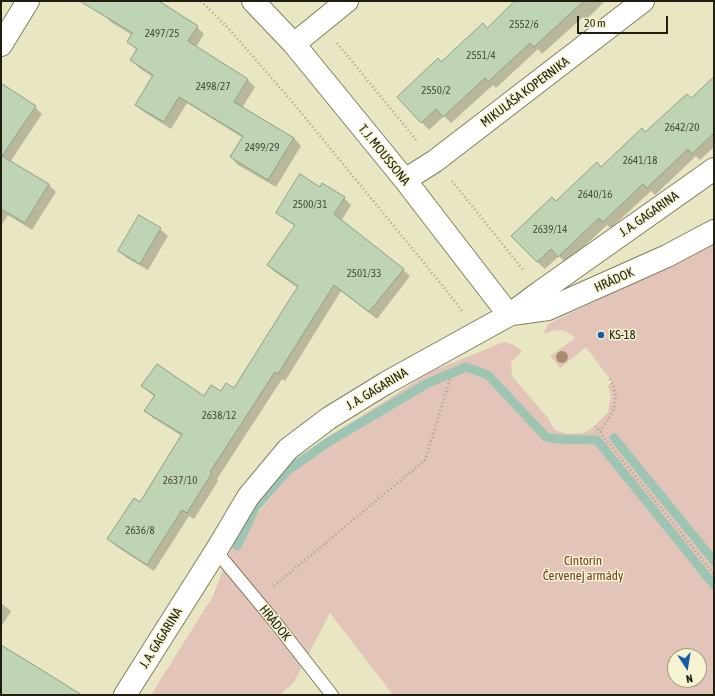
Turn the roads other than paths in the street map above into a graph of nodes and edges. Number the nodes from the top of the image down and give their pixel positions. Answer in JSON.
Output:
{"nodes":[{"id":1,"x":28,"y":1,"type":"edge"},
{"id":2,"x":253,"y":1,"type":"edge"},
{"id":3,"x":347,"y":1,"type":"edge"},
{"id":4,"x":643,"y":1,"type":"edge"},
{"id":5,"x":294,"y":44,"type":"junction"},
{"id":6,"x":1,"y":45,"type":"edge"},
{"id":7,"x":714,"y":169,"type":"edge"},
{"id":8,"x":405,"y":180,"type":"junction"},
{"id":9,"x":714,"y":231,"type":"edge"},
{"id":10,"x":509,"y":315,"type":"junction"},
{"id":11,"x":216,"y":551,"type":"junction"},
{"id":12,"x":125,"y":695,"type":"edge"},
{"id":13,"x":332,"y":695,"type":"edge"}],
"edges":[{"from":1,"to":6,"type":"street"},
{"from":2,"to":5,"type":"street","name":"T. J. MOUSSONA"},
{"from":3,"to":5,"type":"street"},
{"from":4,"to":8,"type":"street","name":"MIKULÁŠA KOPERNIKA"},
{"from":5,"to":8,"type":"street","name":"T. J. MOUSSONA"},
{"from":7,"to":10,"type":"street","name":"J. A. GAGARINA"},
{"from":8,"to":10,"type":"street","name":"T. J. MOUSSONA"},
{"from":9,"to":10,"type":"street","name":"HRÁDOK"},
{"from":10,"to":11,"type":"street","name":"J. A. GAGARINA"},
{"from":11,"to":12,"type":"street","name":"J. A. GAGARINA"},
{"from":11,"to":13,"type":"lane","name":"HRÁDOK"}]}
